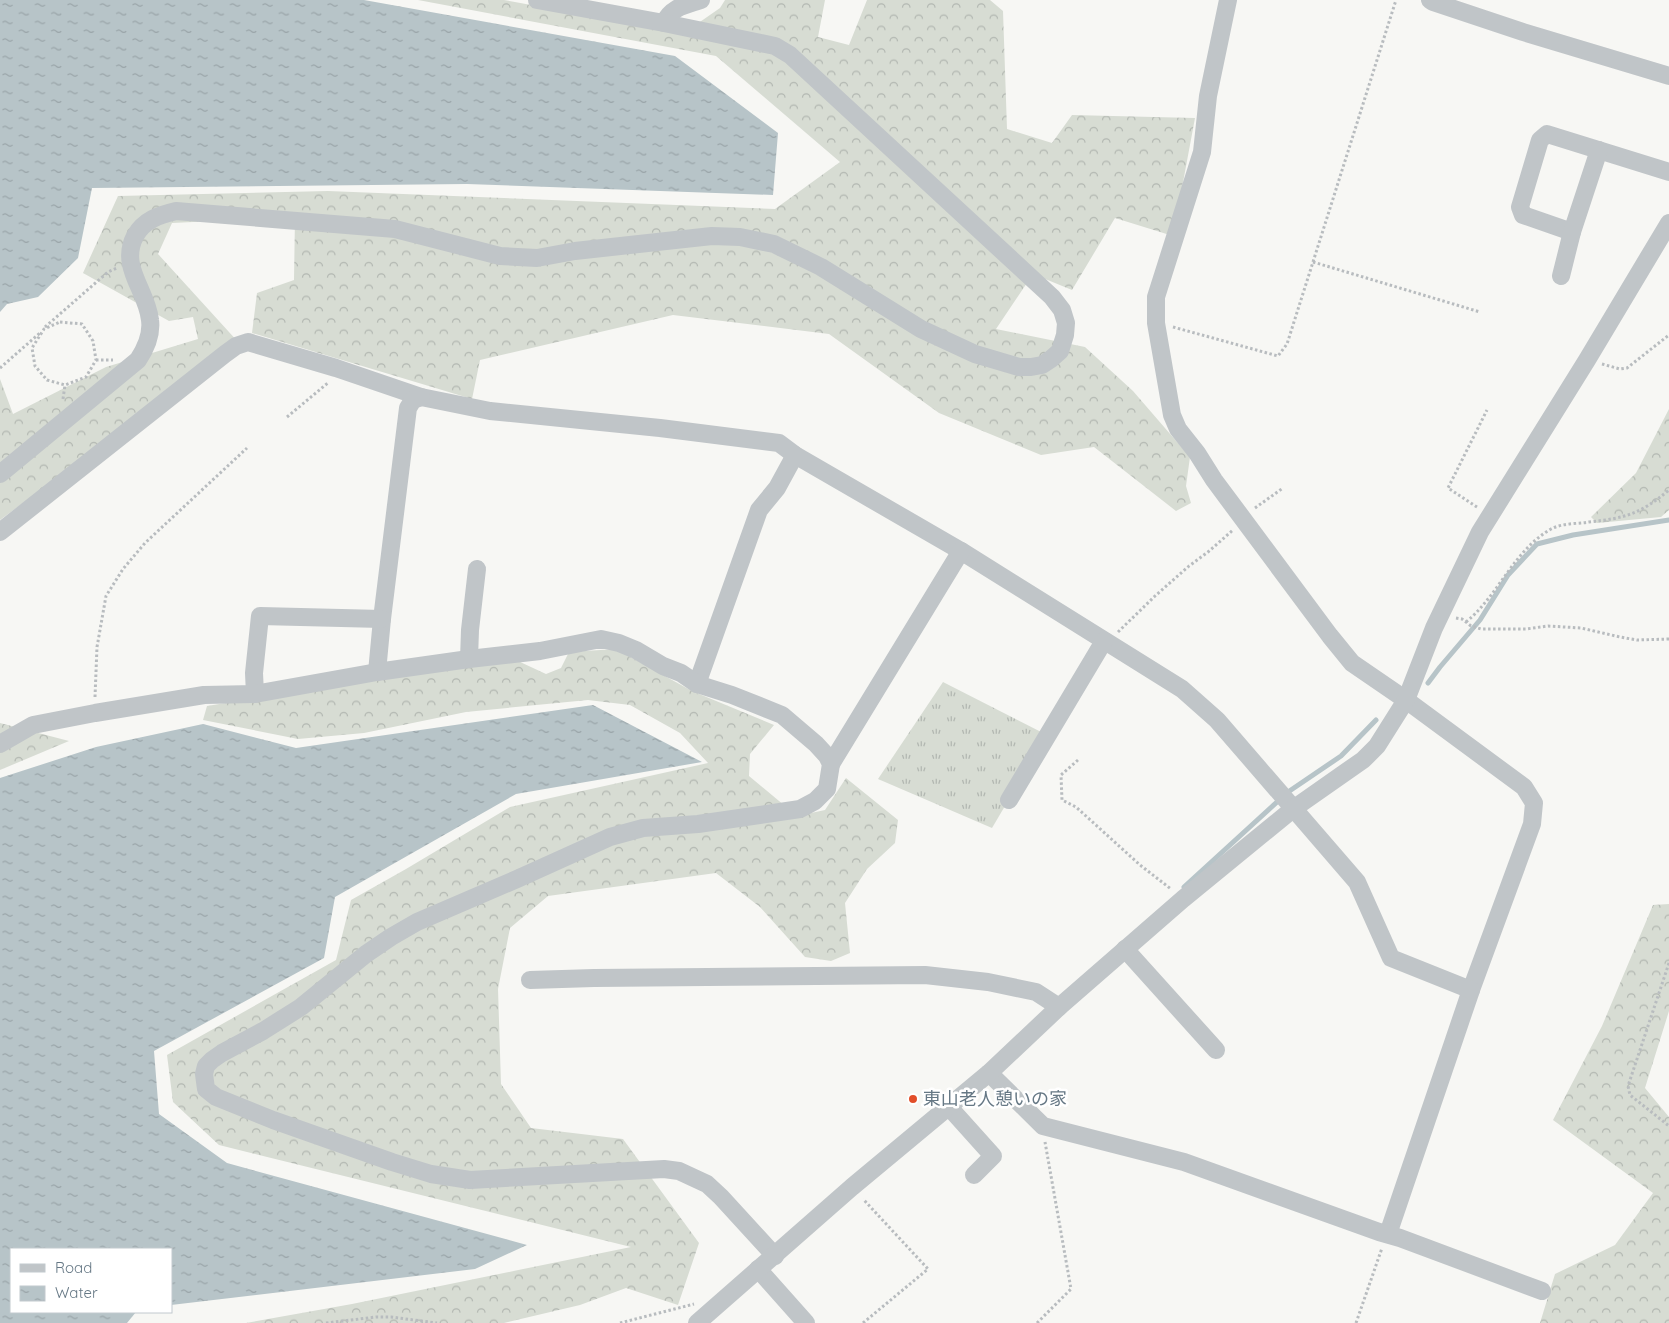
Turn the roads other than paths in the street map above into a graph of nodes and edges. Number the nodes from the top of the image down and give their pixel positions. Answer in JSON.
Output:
{"nodes":[{"id":1,"x":537,"y":0,"type":"edge"},
{"id":2,"x":701,"y":0,"type":"edge"},
{"id":3,"x":1228,"y":0,"type":"edge"},
{"id":4,"x":1430,"y":0,"type":"edge"},
{"id":5,"x":664,"y":23,"type":"junction"},
{"id":6,"x":1669,"y":76,"type":"edge"},
{"id":7,"x":1599,"y":150,"type":"junction"},
{"id":8,"x":1669,"y":172,"type":"edge"},
{"id":9,"x":1669,"y":223,"type":"edge"},
{"id":10,"x":1572,"y":232,"type":"junction"},
{"id":11,"x":1561,"y":276,"type":"dead end"},
{"id":12,"x":421,"y":397,"type":"junction"},
{"id":13,"x":794,"y":455,"type":"junction"},
{"id":14,"x":0,"y":474,"type":"edge"},
{"id":15,"x":0,"y":532,"type":"edge"},
{"id":16,"x":961,"y":551,"type":"junction"},
{"id":17,"x":477,"y":570,"type":"dead end"},
{"id":18,"x":382,"y":619,"type":"junction"},
{"id":19,"x":1107,"y":643,"type":"junction"},
{"id":20,"x":469,"y":659,"type":"junction"},
{"id":21,"x":377,"y":672,"type":"junction"},
{"id":22,"x":697,"y":684,"type":"junction"},
{"id":23,"x":255,"y":694,"type":"junction"},
{"id":24,"x":1406,"y":700,"type":"junction"},
{"id":25,"x":0,"y":744,"type":"edge"},
{"id":26,"x":831,"y":764,"type":"junction"},
{"id":27,"x":1009,"y":800,"type":"dead end"},
{"id":28,"x":1293,"y":809,"type":"junction"},
{"id":29,"x":1125,"y":949,"type":"junction"},
{"id":30,"x":530,"y":980,"type":"dead end"},
{"id":31,"x":1471,"y":990,"type":"junction"},
{"id":32,"x":1060,"y":1007,"type":"junction"},
{"id":33,"x":1216,"y":1050,"type":"dead end"},
{"id":34,"x":989,"y":1073,"type":"junction"},
{"id":35,"x":949,"y":1107,"type":"junction"},
{"id":36,"x":974,"y":1175,"type":"dead end"},
{"id":37,"x":1388,"y":1234,"type":"junction"},
{"id":38,"x":776,"y":1256,"type":"junction"},
{"id":39,"x":758,"y":1269,"type":"junction"},
{"id":40,"x":1542,"y":1291,"type":"dead end"},
{"id":41,"x":704,"y":1318,"type":"edge"},
{"id":42,"x":806,"y":1323,"type":"edge"}],
"edges":[{"from":1,"to":5,"type":"street"},
{"from":2,"to":5,"type":"street"},
{"from":3,"to":24,"type":"street"},
{"from":4,"to":6,"type":"street"},
{"from":5,"to":14,"type":"street"},
{"from":7,"to":8,"type":"street"},
{"from":7,"to":10,"type":"street"},
{"from":7,"to":10,"type":"street"},
{"from":9,"to":24,"type":"street"},
{"from":10,"to":11,"type":"street"},
{"from":12,"to":13,"type":"street"},
{"from":12,"to":15,"type":"street"},
{"from":12,"to":18,"type":"street"},
{"from":13,"to":16,"type":"street"},
{"from":13,"to":22,"type":"street"},
{"from":16,"to":19,"type":"street"},
{"from":16,"to":26,"type":"street"},
{"from":17,"to":20,"type":"street"},
{"from":18,"to":21,"type":"street"},
{"from":18,"to":23,"type":"street"},
{"from":19,"to":27,"type":"street"},
{"from":19,"to":28,"type":"street"},
{"from":20,"to":21,"type":"street"},
{"from":20,"to":22,"type":"street"},
{"from":21,"to":23,"type":"street"},
{"from":22,"to":26,"type":"street"},
{"from":23,"to":25,"type":"street"},
{"from":24,"to":28,"type":"street"},
{"from":24,"to":31,"type":"street"},
{"from":26,"to":38,"type":"street"},
{"from":28,"to":29,"type":"street"},
{"from":28,"to":31,"type":"street"},
{"from":29,"to":32,"type":"street"},
{"from":29,"to":33,"type":"street"},
{"from":30,"to":32,"type":"street"},
{"from":31,"to":37,"type":"street"},
{"from":32,"to":34,"type":"street"},
{"from":34,"to":35,"type":"street"},
{"from":34,"to":37,"type":"street"},
{"from":35,"to":36,"type":"street"},
{"from":35,"to":38,"type":"street"},
{"from":37,"to":40,"type":"street"},
{"from":38,"to":39,"type":"street"},
{"from":39,"to":41,"type":"street"},
{"from":39,"to":42,"type":"street"}]}
